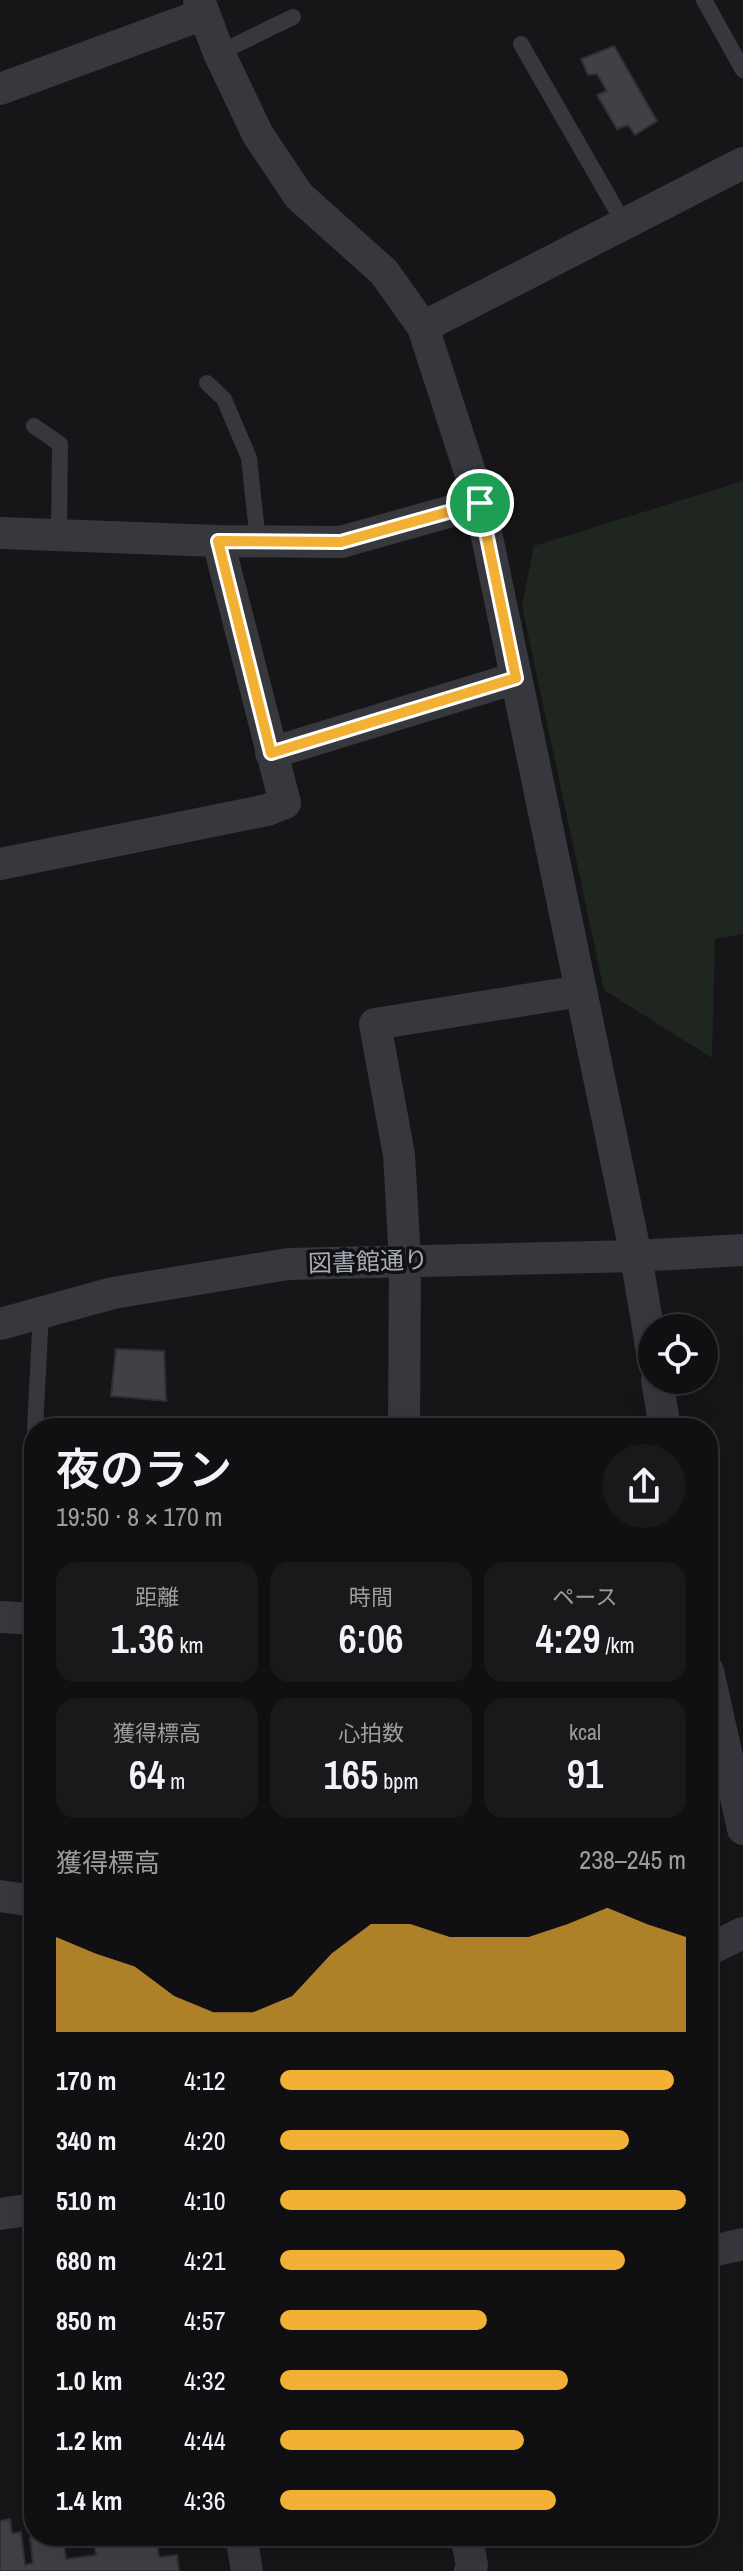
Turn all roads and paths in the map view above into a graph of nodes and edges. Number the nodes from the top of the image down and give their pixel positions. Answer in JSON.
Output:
{"nodes":[{"id":1,"x":704,"y":0,"type":"edge"},
{"id":2,"x":201,"y":7,"type":"edge"},
{"id":3,"x":293,"y":17,"type":"dead end"},
{"id":4,"x":521,"y":44,"type":"dead end"},
{"id":5,"x":219,"y":53,"type":"junction"},
{"id":6,"x":743,"y":70,"type":"edge"},
{"id":7,"x":0,"y":89,"type":"edge"},
{"id":8,"x":743,"y":163,"type":"edge"},
{"id":9,"x":625,"y":225,"type":"junction"},
{"id":10,"x":423,"y":327,"type":"junction"},
{"id":11,"x":207,"y":383,"type":"dead end"},
{"id":12,"x":34,"y":426,"type":"dead end"},
{"id":13,"x":480,"y":503,"type":"junction"},
{"id":14,"x":0,"y":533,"type":"edge"},
{"id":15,"x":59,"y":535,"type":"junction"},
{"id":16,"x":218,"y":541,"type":"junction"},
{"id":17,"x":258,"y":542,"type":"junction"},
{"id":18,"x":516,"y":678,"type":"junction"},
{"id":19,"x":271,"y":753,"type":"junction"},
{"id":20,"x":0,"y":864,"type":"edge"},
{"id":21,"x":581,"y":991,"type":"junction"},
{"id":22,"x":743,"y":1250,"type":"edge"},
{"id":23,"x":636,"y":1256,"type":"junction"},
{"id":24,"x":405,"y":1260,"type":"junction"},
{"id":25,"x":41,"y":1313,"type":"junction"},
{"id":26,"x":646,"y":1314,"type":"edge"},
{"id":27,"x":0,"y":1324,"type":"edge"},
{"id":28,"x":659,"y":1394,"type":"edge"},
{"id":29,"x":36,"y":1418,"type":"edge"},
{"id":30,"x":404,"y":1418,"type":"edge"},
{"id":31,"x":663,"y":1418,"type":"edge"},
{"id":32,"x":0,"y":1617,"type":"edge"},
{"id":33,"x":24,"y":1618,"type":"edge"},
{"id":34,"x":718,"y":1716,"type":"edge"},
{"id":35,"x":743,"y":1829,"type":"edge"},
{"id":36,"x":0,"y":1896,"type":"edge"},
{"id":37,"x":24,"y":1900,"type":"edge"},
{"id":38,"x":743,"y":1933,"type":"edge"},
{"id":39,"x":718,"y":1945,"type":"edge"},
{"id":40,"x":24,"y":2209,"type":"edge"},
{"id":41,"x":0,"y":2214,"type":"edge"},
{"id":42,"x":743,"y":2244,"type":"edge"},
{"id":43,"x":718,"y":2250,"type":"edge"},
{"id":44,"x":243,"y":2546,"type":"edge"},
{"id":45,"x":468,"y":2546,"type":"edge"},
{"id":46,"x":247,"y":2571,"type":"edge"},
{"id":47,"x":470,"y":2571,"type":"edge"}],
"edges":[{"from":1,"to":6,"type":"lane"},
{"from":2,"to":5,"type":"street"},
{"from":2,"to":7,"type":"street"},
{"from":3,"to":5,"type":"lane"},
{"from":4,"to":9,"type":"lane"},
{"from":5,"to":10,"type":"street"},
{"from":8,"to":9,"type":"street"},
{"from":9,"to":10,"type":"street"},
{"from":10,"to":13,"type":"street"},
{"from":11,"to":17,"type":"lane"},
{"from":12,"to":15,"type":"lane"},
{"from":13,"to":17,"type":"street"},
{"from":13,"to":18,"type":"street"},
{"from":14,"to":15,"type":"street"},
{"from":15,"to":16,"type":"street"},
{"from":16,"to":17,"type":"street"},
{"from":16,"to":19,"type":"street"},
{"from":18,"to":19,"type":"street"},
{"from":18,"to":21,"type":"street"},
{"from":19,"to":20,"type":"street"},
{"from":21,"to":23,"type":"street"},
{"from":21,"to":24,"type":"street"},
{"from":22,"to":23,"type":"street","name":"図書館通り"},
{"from":23,"to":24,"type":"street","name":"図書館通り"},
{"from":23,"to":26,"type":"street"},
{"from":24,"to":25,"type":"street","name":"図書館通り"},
{"from":24,"to":30,"type":"street"},
{"from":25,"to":27,"type":"street","name":"図書館通り"},
{"from":25,"to":29,"type":"lane"},
{"from":28,"to":31,"type":"street"},
{"from":32,"to":33,"type":"street"},
{"from":34,"to":35,"type":"street"},
{"from":36,"to":37,"type":"street"},
{"from":38,"to":39,"type":"street"},
{"from":40,"to":41,"type":"street"},
{"from":42,"to":43,"type":"street"},
{"from":44,"to":46,"type":"street"},
{"from":45,"to":47,"type":"street"}]}
